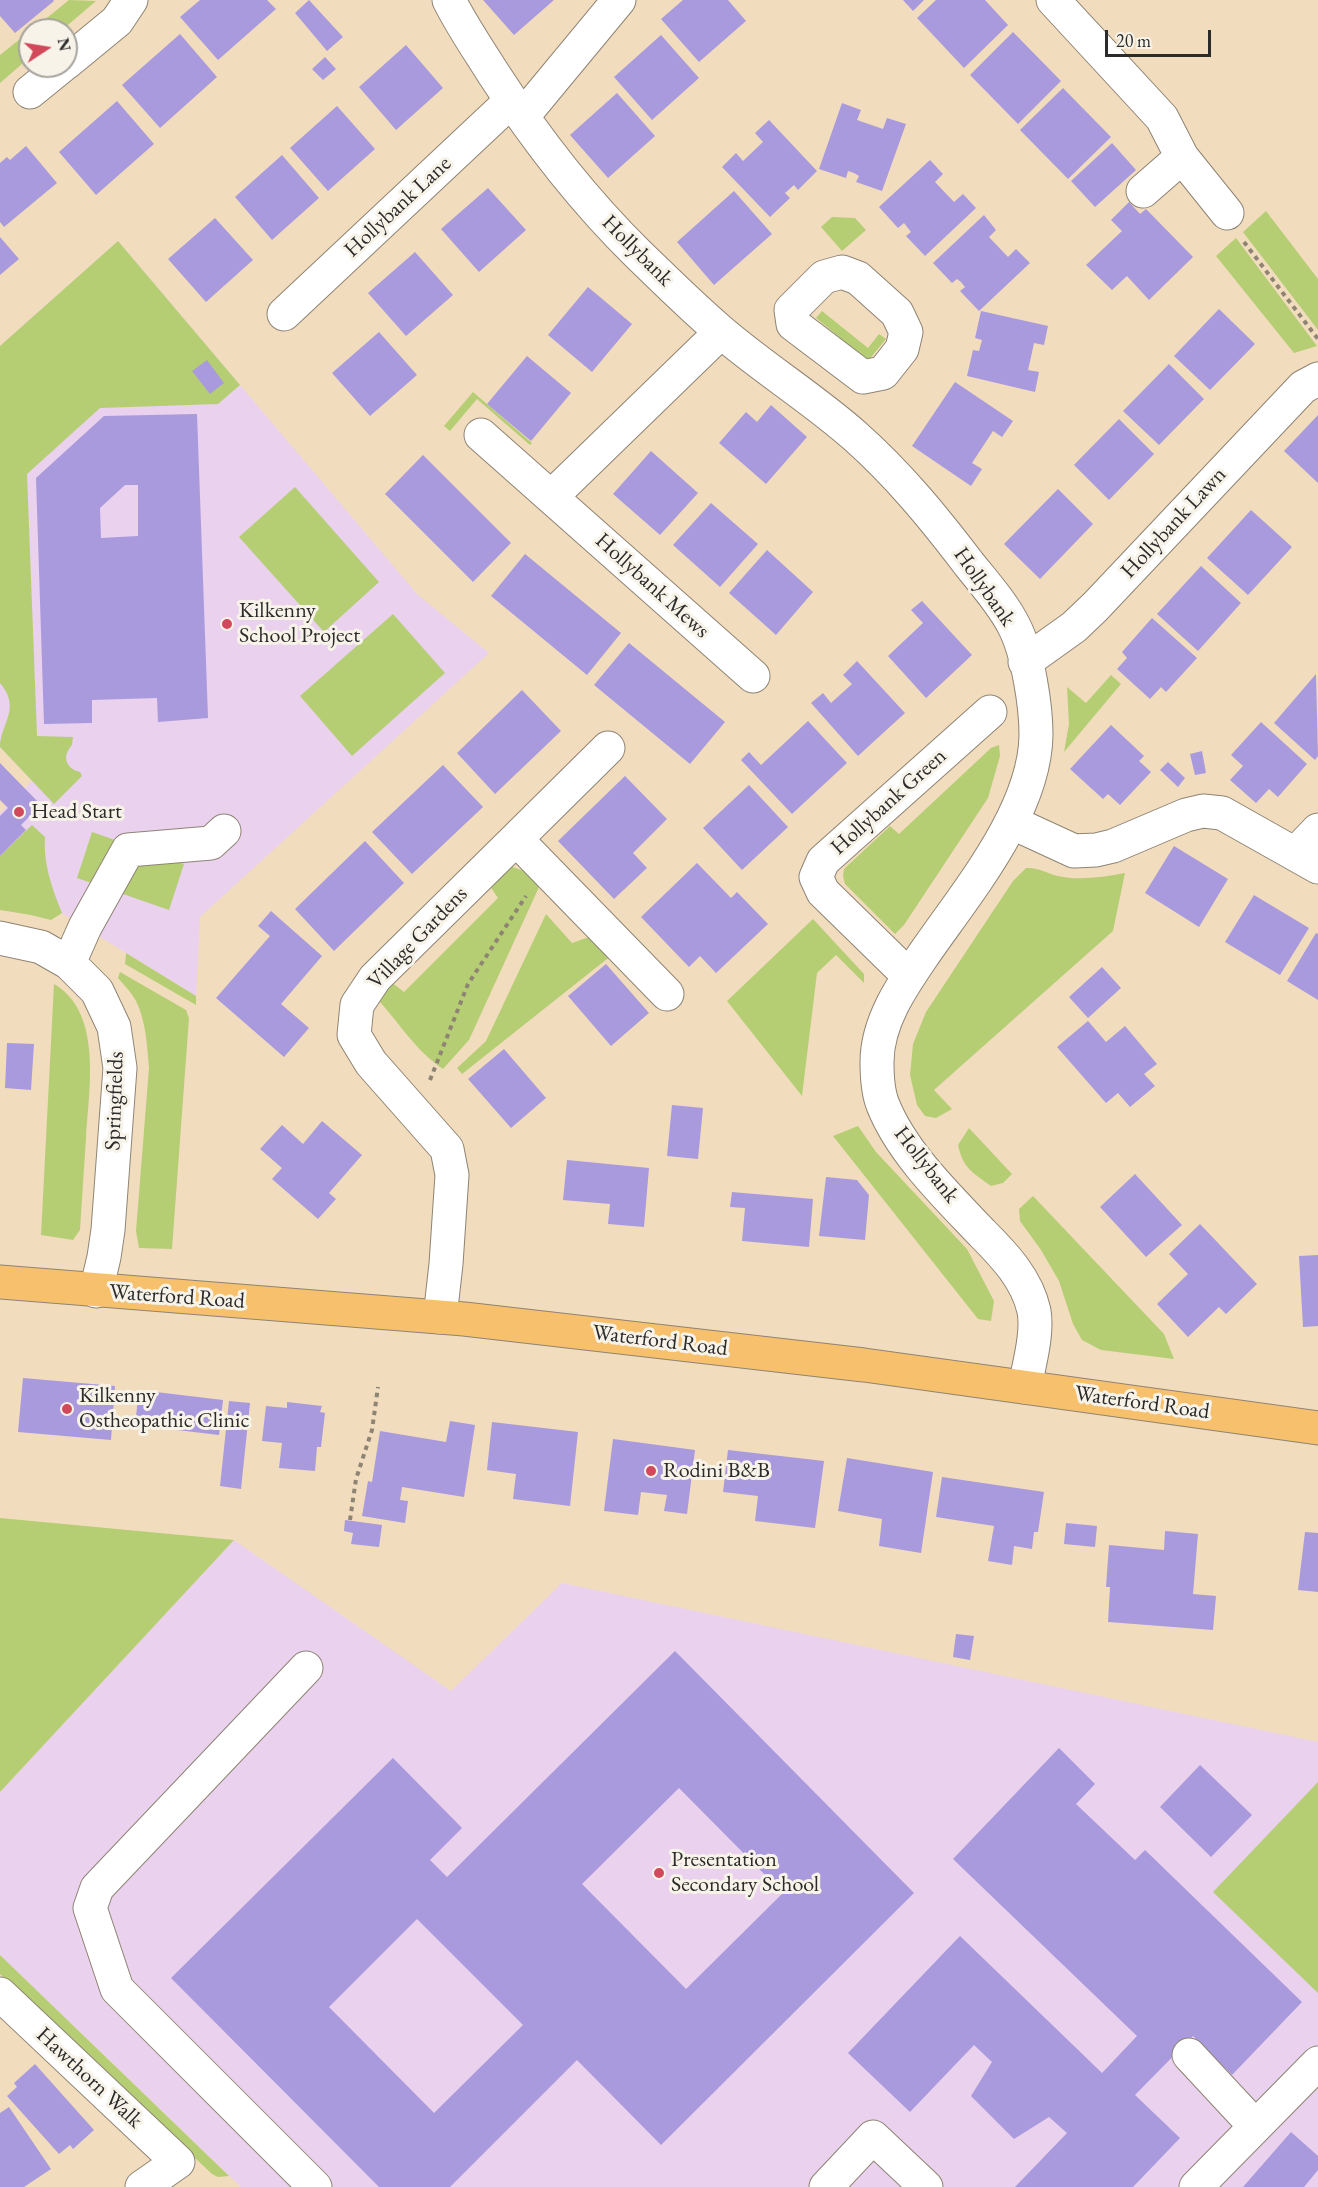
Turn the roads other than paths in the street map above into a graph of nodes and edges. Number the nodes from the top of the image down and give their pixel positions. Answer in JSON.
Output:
{"nodes":[{"id":1,"x":131,"y":0,"type":"edge"},
{"id":2,"x":448,"y":0,"type":"edge"},
{"id":3,"x":619,"y":0,"type":"edge"},
{"id":4,"x":1053,"y":0,"type":"edge"},
{"id":5,"x":78,"y":53,"type":"edge"},
{"id":6,"x":47,"y":78,"type":"edge"},
{"id":7,"x":30,"y":92,"type":"dead end"},
{"id":8,"x":517,"y":109,"type":"junction"},
{"id":9,"x":1182,"y":157,"type":"junction"},
{"id":10,"x":1143,"y":191,"type":"dead end"},
{"id":11,"x":1227,"y":213,"type":"road end"},
{"id":12,"x":284,"y":314,"type":"dead end"},
{"id":13,"x":721,"y":332,"type":"junction"},
{"id":14,"x":827,"y":350,"type":"dead end"},
{"id":15,"x":1318,"y":379,"type":"edge"},
{"id":16,"x":795,"y":388,"type":"junction"},
{"id":17,"x":481,"y":435,"type":"dead end"},
{"id":18,"x":551,"y":496,"type":"junction"},
{"id":19,"x":1025,"y":662,"type":"junction"},
{"id":20,"x":753,"y":676,"type":"dead end"},
{"id":21,"x":990,"y":712,"type":"dead end"},
{"id":22,"x":608,"y":748,"type":"dead end"},
{"id":23,"x":1011,"y":822,"type":"junction"},
{"id":24,"x":224,"y":831,"type":"dead end"},
{"id":25,"x":516,"y":839,"type":"junction"},
{"id":26,"x":1311,"y":850,"type":"edge"},
{"id":27,"x":0,"y":938,"type":"edge"},
{"id":28,"x":69,"y":963,"type":"junction"},
{"id":29,"x":909,"y":976,"type":"junction"},
{"id":30,"x":667,"y":993,"type":"dead end"},
{"id":31,"x":0,"y":1282,"type":"edge"},
{"id":32,"x":96,"y":1290,"type":"junction"},
{"id":33,"x":440,"y":1317,"type":"junction"},
{"id":34,"x":1025,"y":1387,"type":"junction"},
{"id":35,"x":1318,"y":1428,"type":"edge"},
{"id":36,"x":306,"y":1668,"type":"dead end"},
{"id":37,"x":0,"y":1994,"type":"edge"},
{"id":38,"x":1189,"y":2055,"type":"dead end"},
{"id":39,"x":1318,"y":2062,"type":"edge"},
{"id":40,"x":1255,"y":2126,"type":"junction"},
{"id":41,"x":142,"y":2187,"type":"edge"},
{"id":42,"x":315,"y":2187,"type":"edge"},
{"id":43,"x":826,"y":2187,"type":"edge"},
{"id":44,"x":926,"y":2187,"type":"edge"},
{"id":45,"x":1196,"y":2187,"type":"edge"}],
"edges":[{"from":1,"to":5,"type":"street"},
{"from":2,"to":8,"type":"street","name":"Hollybank"},
{"from":3,"to":8,"type":"street","name":"Hollybank Lane"},
{"from":4,"to":9,"type":"street"},
{"from":6,"to":7,"type":"street"},
{"from":8,"to":12,"type":"street","name":"Hollybank Lane"},
{"from":8,"to":13,"type":"street","name":"Hollybank"},
{"from":9,"to":10,"type":"street"},
{"from":9,"to":11,"type":"street"},
{"from":13,"to":16,"type":"street","name":"Hollybank"},
{"from":13,"to":18,"type":"street"},
{"from":14,"to":16,"type":"street"},
{"from":15,"to":19,"type":"street","name":"Hollybank Lawn"},
{"from":16,"to":19,"type":"street","name":"Hollybank"},
{"from":17,"to":18,"type":"street","name":"Hollybank Mews"},
{"from":18,"to":20,"type":"street","name":"Hollybank Mews"},
{"from":19,"to":23,"type":"street","name":"Hollybank"},
{"from":21,"to":29,"type":"street","name":"Hollybank Green"},
{"from":22,"to":25,"type":"street","name":"Village Gardens"},
{"from":23,"to":26,"type":"street"},
{"from":23,"to":29,"type":"street","name":"Hollybank"},
{"from":24,"to":28,"type":"street"},
{"from":25,"to":30,"type":"street"},
{"from":25,"to":33,"type":"street","name":"Village Gardens"},
{"from":27,"to":28,"type":"street","name":"Springfields"},
{"from":28,"to":32,"type":"street","name":"Springfields"},
{"from":29,"to":34,"type":"street","name":"Hollybank"},
{"from":31,"to":32,"type":"main road","name":"Waterford Road"},
{"from":32,"to":33,"type":"main road","name":"Waterford Road"},
{"from":33,"to":34,"type":"main road","name":"Waterford Road"},
{"from":34,"to":35,"type":"main road","name":"Waterford Road"},
{"from":36,"to":42,"type":"street"},
{"from":37,"to":41,"type":"street","name":"Hawthorn Walk"},
{"from":38,"to":40,"type":"street"},
{"from":39,"to":40,"type":"street"},
{"from":40,"to":45,"type":"street"},
{"from":43,"to":44,"type":"street"}]}
